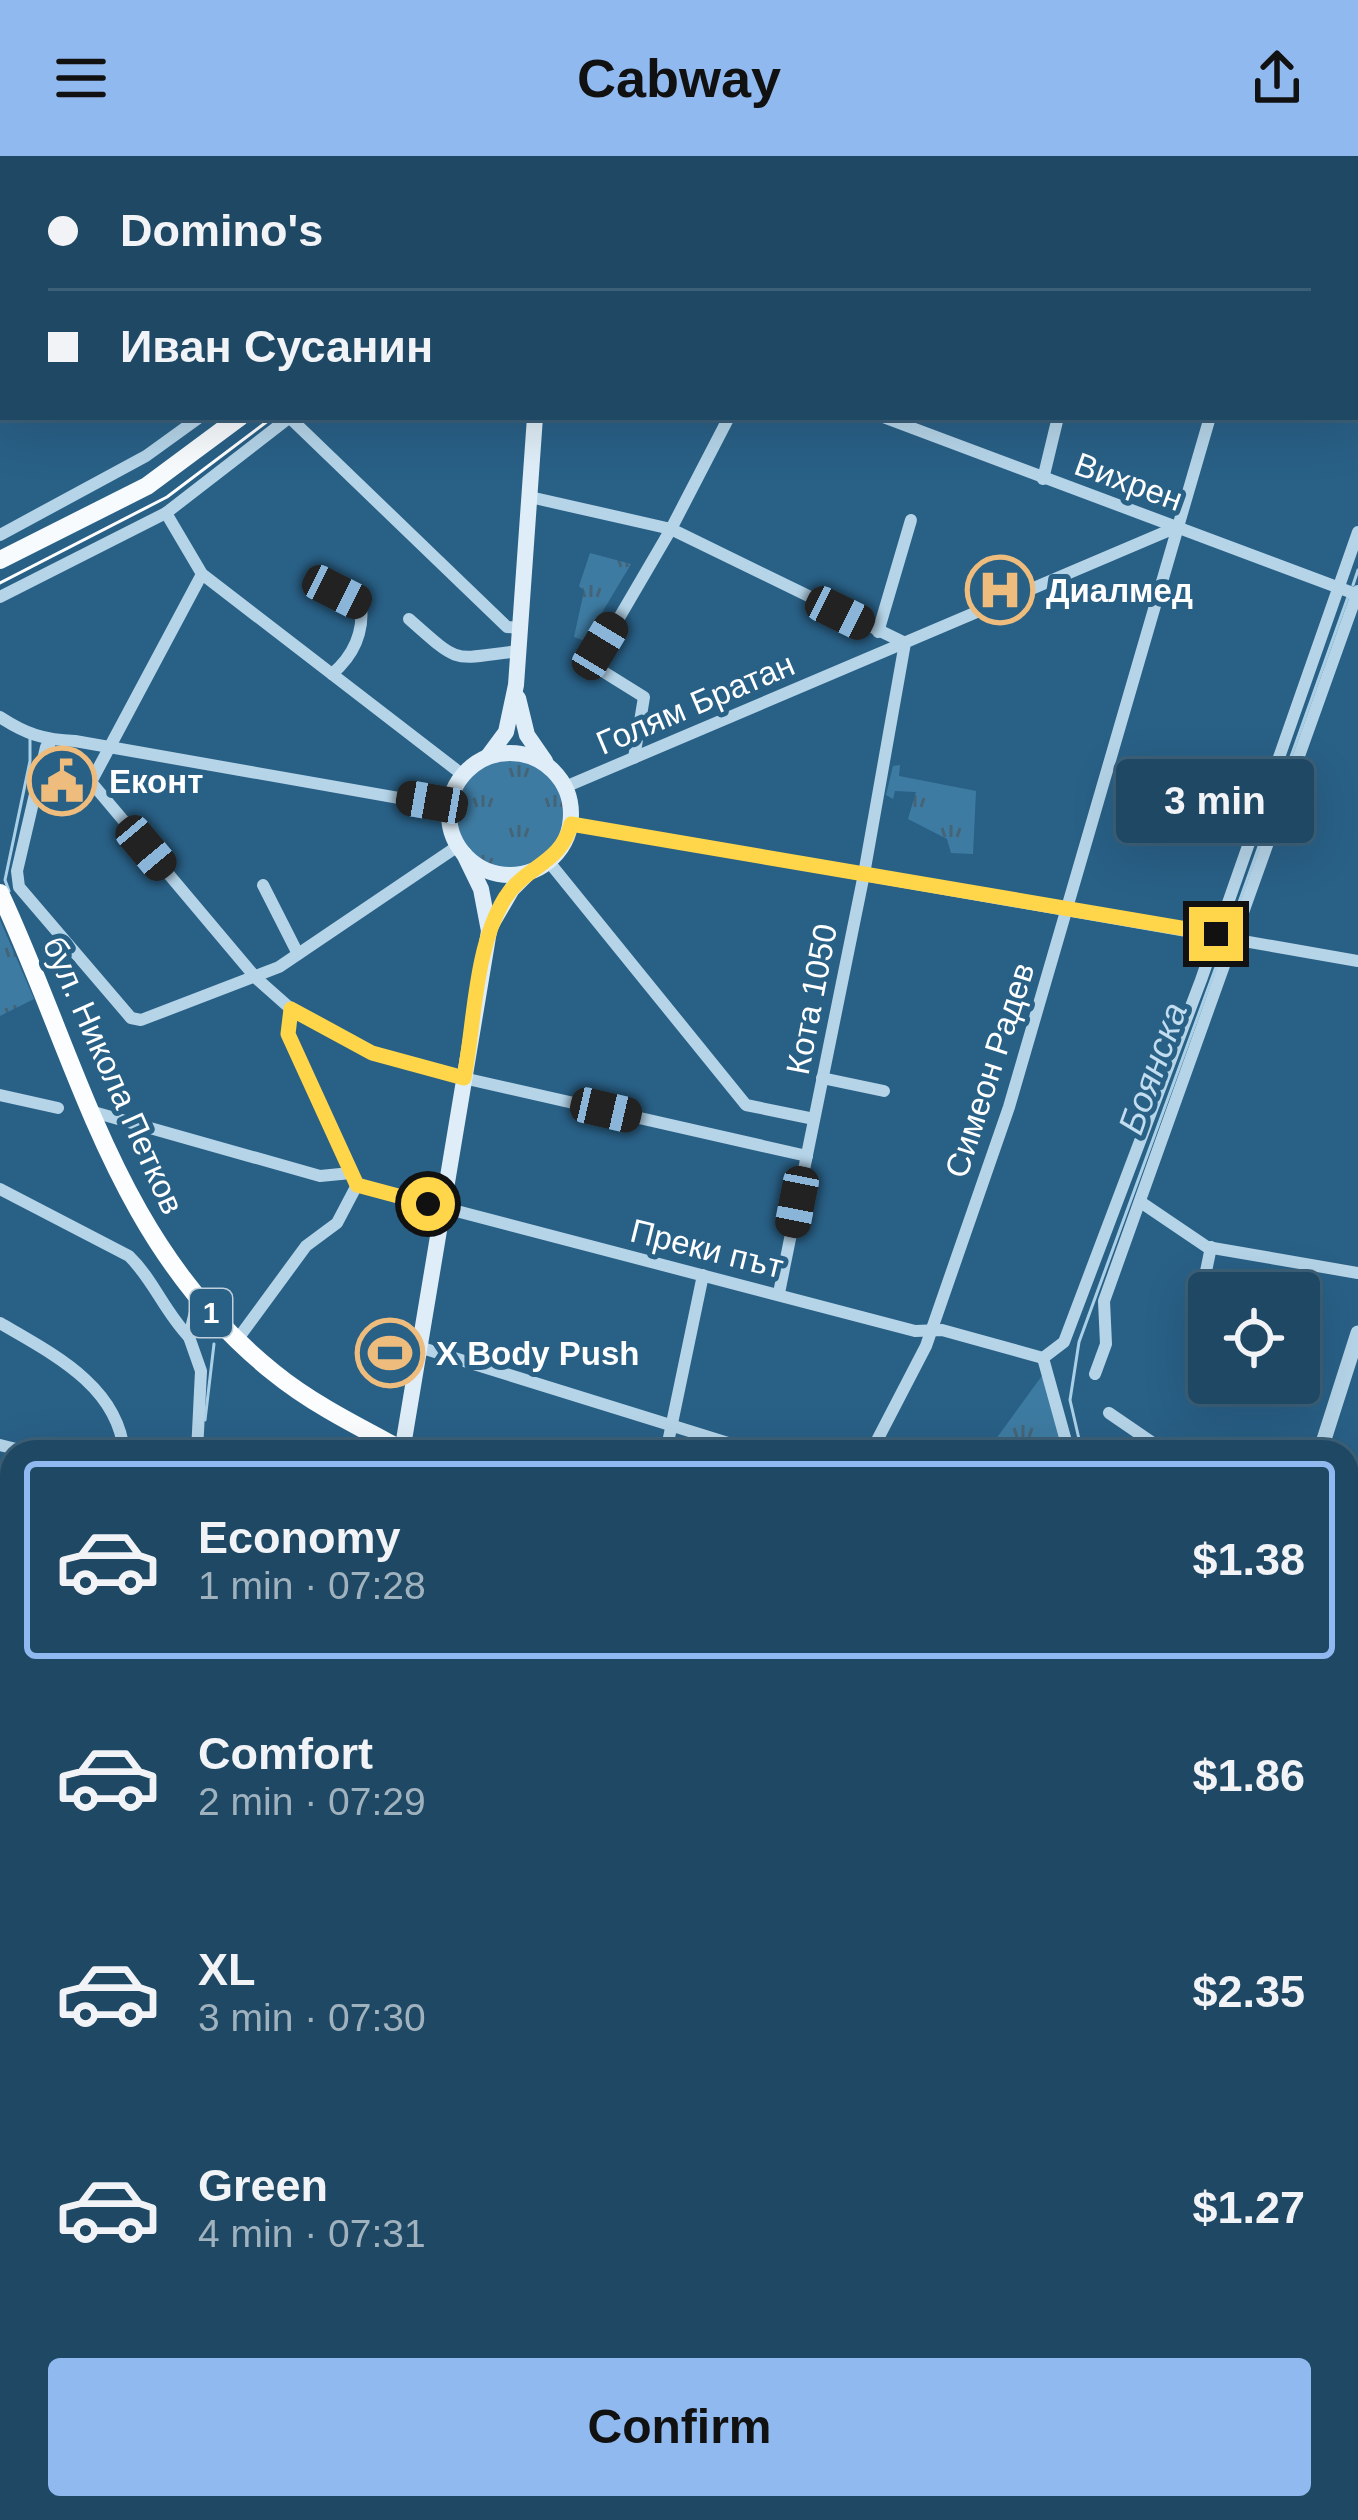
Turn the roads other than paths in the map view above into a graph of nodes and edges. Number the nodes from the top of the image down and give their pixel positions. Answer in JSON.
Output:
{"nodes":[{"id":1,"x":196,"y":420,"type":"edge"},
{"id":2,"x":236,"y":420,"type":"edge"},
{"id":3,"x":286,"y":420,"type":"edge"},
{"id":4,"x":293,"y":420,"type":"edge"},
{"id":5,"x":535,"y":420,"type":"edge"},
{"id":6,"x":727,"y":420,"type":"edge"},
{"id":7,"x":891,"y":420,"type":"edge"},
{"id":8,"x":1057,"y":420,"type":"edge"},
{"id":9,"x":1209,"y":420,"type":"edge"},
{"id":10,"x":1043,"y":479,"type":"junction"},
{"id":11,"x":530,"y":496,"type":"junction"},
{"id":12,"x":166,"y":513,"type":"junction"},
{"id":13,"x":910,"y":520,"type":"dead end"},
{"id":14,"x":1177,"y":527,"type":"junction"},
{"id":15,"x":671,"y":530,"type":"junction"},
{"id":16,"x":1358,"y":532,"type":"edge"},
{"id":17,"x":0,"y":535,"type":"edge"},
{"id":18,"x":0,"y":560,"type":"edge"},
{"id":19,"x":202,"y":574,"type":"junction"},
{"id":20,"x":1338,"y":589,"type":"junction"},
{"id":21,"x":337,"y":592,"type":"dead end"},
{"id":22,"x":1358,"y":594,"type":"edge"},
{"id":23,"x":0,"y":597,"type":"edge"},
{"id":24,"x":409,"y":619,"type":"dead end"},
{"id":25,"x":520,"y":628,"type":"junction"},
{"id":26,"x":878,"y":632,"type":"junction"},
{"id":27,"x":904,"y":643,"type":"junction"},
{"id":28,"x":519,"y":651,"type":"junction"},
{"id":29,"x":332,"y":674,"type":"junction"},
{"id":30,"x":516,"y":685,"type":"junction"},
{"id":31,"x":0,"y":717,"type":"edge"},
{"id":32,"x":37,"y":738,"type":"junction"},
{"id":33,"x":108,"y":746,"type":"junction"},
{"id":34,"x":634,"y":758,"type":"junction"},
{"id":35,"x":483,"y":759,"type":"junction"},
{"id":36,"x":550,"y":767,"type":"junction"},
{"id":37,"x":464,"y":775,"type":"junction"},
{"id":38,"x":92,"y":782,"type":"junction"},
{"id":39,"x":566,"y":787,"type":"junction"},
{"id":40,"x":449,"y":807,"type":"junction"},
{"id":41,"x":571,"y":824,"type":"junction"},
{"id":42,"x":461,"y":850,"type":"junction"},
{"id":43,"x":549,"y":862,"type":"junction"},
{"id":44,"x":528,"y":873,"type":"junction"},
{"id":45,"x":864,"y":874,"type":"junction"},
{"id":46,"x":263,"y":885,"type":"dead end"},
{"id":47,"x":0,"y":893,"type":"edge"},
{"id":48,"x":1068,"y":911,"type":"junction"},
{"id":49,"x":489,"y":932,"type":"junction"},
{"id":50,"x":1216,"y":934,"type":"junction"},
{"id":51,"x":1234,"y":937,"type":"junction"},
{"id":52,"x":298,"y":954,"type":"junction"},
{"id":53,"x":1358,"y":961,"type":"edge"},
{"id":54,"x":256,"y":978,"type":"junction"},
{"id":55,"x":291,"y":1009,"type":"junction"},
{"id":56,"x":464,"y":1078,"type":"junction"},
{"id":57,"x":823,"y":1078,"type":"junction"},
{"id":58,"x":884,"y":1090,"type":"dead end"},
{"id":59,"x":0,"y":1095,"type":"edge"},
{"id":60,"x":58,"y":1108,"type":"dead end"},
{"id":61,"x":90,"y":1111,"type":"junction"},
{"id":62,"x":814,"y":1119,"type":"junction"},
{"id":63,"x":807,"y":1156,"type":"junction"},
{"id":64,"x":354,"y":1179,"type":"junction"},
{"id":65,"x":0,"y":1189,"type":"edge"},
{"id":66,"x":1142,"y":1203,"type":"junction"},
{"id":67,"x":443,"y":1208,"type":"junction"},
{"id":68,"x":1211,"y":1247,"type":"junction"},
{"id":69,"x":1206,"y":1272,"type":"edge"},
{"id":70,"x":1358,"y":1274,"type":"edge"},
{"id":71,"x":703,"y":1275,"type":"junction"},
{"id":72,"x":779,"y":1294,"type":"junction"},
{"id":73,"x":198,"y":1299,"type":"junction"},
{"id":74,"x":0,"y":1323,"type":"edge"},
{"id":75,"x":929,"y":1331,"type":"junction"},
{"id":76,"x":1358,"y":1333,"type":"edge"},
{"id":77,"x":189,"y":1337,"type":"junction"},
{"id":78,"x":237,"y":1340,"type":"junction"},
{"id":79,"x":419,"y":1348,"type":"junction"},
{"id":80,"x":1043,"y":1358,"type":"junction"},
{"id":81,"x":1095,"y":1374,"type":"dead end"},
{"id":82,"x":1351,"y":1382,"type":"edge"},
{"id":83,"x":1109,"y":1413,"type":"dead end"},
{"id":84,"x":672,"y":1426,"type":"junction"},
{"id":85,"x":123,"y":1440,"type":"edge"},
{"id":86,"x":198,"y":1440,"type":"edge"},
{"id":87,"x":383,"y":1440,"type":"edge"},
{"id":88,"x":405,"y":1440,"type":"edge"},
{"id":89,"x":669,"y":1440,"type":"edge"},
{"id":90,"x":718,"y":1440,"type":"edge"},
{"id":91,"x":877,"y":1440,"type":"edge"},
{"id":92,"x":1066,"y":1440,"type":"edge"},
{"id":93,"x":1148,"y":1440,"type":"edge"},
{"id":94,"x":1325,"y":1440,"type":"edge"}],
"edges":[{"from":1,"to":17,"type":"street"},
{"from":2,"to":18,"type":"main road"},
{"from":3,"to":12,"type":"street"},
{"from":4,"to":25,"type":"street"},
{"from":5,"to":11,"type":"main road"},
{"from":6,"to":15,"type":"street"},
{"from":7,"to":10,"type":"street","name":"Вихрен"},
{"from":8,"to":10,"type":"street"},
{"from":9,"to":14,"type":"street","name":"Симеон Радев"},
{"from":10,"to":14,"type":"street","name":"Вихрен"},
{"from":11,"to":15,"type":"street"},
{"from":11,"to":25,"type":"main road"},
{"from":12,"to":19,"type":"street"},
{"from":12,"to":23,"type":"street"},
{"from":13,"to":26,"type":"street"},
{"from":14,"to":20,"type":"street","name":"Вихрен"},
{"from":14,"to":27,"type":"street","name":"Голям Братан"},
{"from":14,"to":48,"type":"street","name":"Симеон Радев"},
{"from":15,"to":26,"type":"street"},
{"from":15,"to":34,"type":"street"},
{"from":16,"to":20,"type":"street"},
{"from":19,"to":29,"type":"street"},
{"from":19,"to":33,"type":"street"},
{"from":20,"to":22,"type":"street","name":"Вихрен"},
{"from":20,"to":50,"type":"street"},
{"from":21,"to":29,"type":"street"},
{"from":22,"to":51,"type":"street"},
{"from":24,"to":28,"type":"street"},
{"from":25,"to":28,"type":"main road"},
{"from":26,"to":27,"type":"street"},
{"from":27,"to":34,"type":"street","name":"Голям Братан"},
{"from":27,"to":45,"type":"street","name":"Кота 1050"},
{"from":28,"to":30,"type":"main road"},
{"from":29,"to":37,"type":"street"},
{"from":30,"to":35,"type":"main road"},
{"from":30,"to":36,"type":"main road"},
{"from":31,"to":32,"type":"street"},
{"from":32,"to":33,"type":"street"},
{"from":32,"to":38,"type":"street"},
{"from":32,"to":54,"type":"street"},
{"from":33,"to":38,"type":"street"},
{"from":33,"to":40,"type":"street"},
{"from":34,"to":39,"type":"street","name":"Голям Братан"},
{"from":35,"to":36,"type":"main road"},
{"from":35,"to":37,"type":"main road"},
{"from":36,"to":39,"type":"main road"},
{"from":37,"to":40,"type":"main road"},
{"from":38,"to":54,"type":"street"},
{"from":39,"to":41,"type":"main road"},
{"from":40,"to":42,"type":"main road"},
{"from":41,"to":43,"type":"main road"},
{"from":41,"to":45,"type":"street"},
{"from":42,"to":44,"type":"main road"},
{"from":42,"to":49,"type":"main road"},
{"from":42,"to":52,"type":"street"},
{"from":43,"to":44,"type":"main road"},
{"from":43,"to":62,"type":"street"},
{"from":44,"to":49,"type":"main road"},
{"from":45,"to":48,"type":"street"},
{"from":45,"to":57,"type":"street","name":"Кота 1050"},
{"from":46,"to":52,"type":"street"},
{"from":47,"to":61,"type":"highway","name":"бул. Никола Петков","number":"1"},
{"from":48,"to":50,"type":"street"},
{"from":48,"to":75,"type":"street","name":"Симеон Радев"},
{"from":49,"to":56,"type":"main road"},
{"from":50,"to":51,"type":"street"},
{"from":50,"to":80,"type":"street"},
{"from":51,"to":53,"type":"street"},
{"from":51,"to":66,"type":"street"},
{"from":52,"to":54,"type":"street"},
{"from":54,"to":55,"type":"street"},
{"from":55,"to":56,"type":"street"},
{"from":55,"to":64,"type":"street"},
{"from":56,"to":63,"type":"street"},
{"from":56,"to":67,"type":"main road"},
{"from":57,"to":58,"type":"street"},
{"from":57,"to":62,"type":"street","name":"Кота 1050"},
{"from":59,"to":60,"type":"street"},
{"from":61,"to":64,"type":"street","name":"Преки път"},
{"from":61,"to":73,"type":"highway","name":"бул. Никола Петков","number":"1"},
{"from":62,"to":63,"type":"street","name":"Кота 1050"},
{"from":63,"to":72,"type":"street","name":"Кота 1050"},
{"from":64,"to":67,"type":"street","name":"Преки път"},
{"from":64,"to":78,"type":"street"},
{"from":65,"to":77,"type":"street"},
{"from":66,"to":68,"type":"street"},
{"from":66,"to":81,"type":"street"},
{"from":67,"to":71,"type":"street","name":"Преки път"},
{"from":67,"to":79,"type":"main road"},
{"from":68,"to":69,"type":"street"},
{"from":68,"to":70,"type":"street"},
{"from":71,"to":72,"type":"street","name":"Преки път"},
{"from":71,"to":84,"type":"street"},
{"from":72,"to":75,"type":"street","name":"Преки път"},
{"from":73,"to":77,"type":"street"},
{"from":73,"to":78,"type":"highway","name":"бул. Никола Петков","number":"1"},
{"from":74,"to":85,"type":"street"},
{"from":75,"to":80,"type":"street","name":"Преки път"},
{"from":75,"to":91,"type":"street","name":"Симеон Радев"},
{"from":76,"to":82,"type":"street"},
{"from":77,"to":86,"type":"street"},
{"from":78,"to":87,"type":"highway","name":"бул. Никола Петков","number":"1"},
{"from":79,"to":84,"type":"street"},
{"from":79,"to":88,"type":"main road"},
{"from":80,"to":92,"type":"street"},
{"from":82,"to":94,"type":"street"},
{"from":83,"to":93,"type":"street"},
{"from":84,"to":89,"type":"street"},
{"from":84,"to":90,"type":"street"}]}
